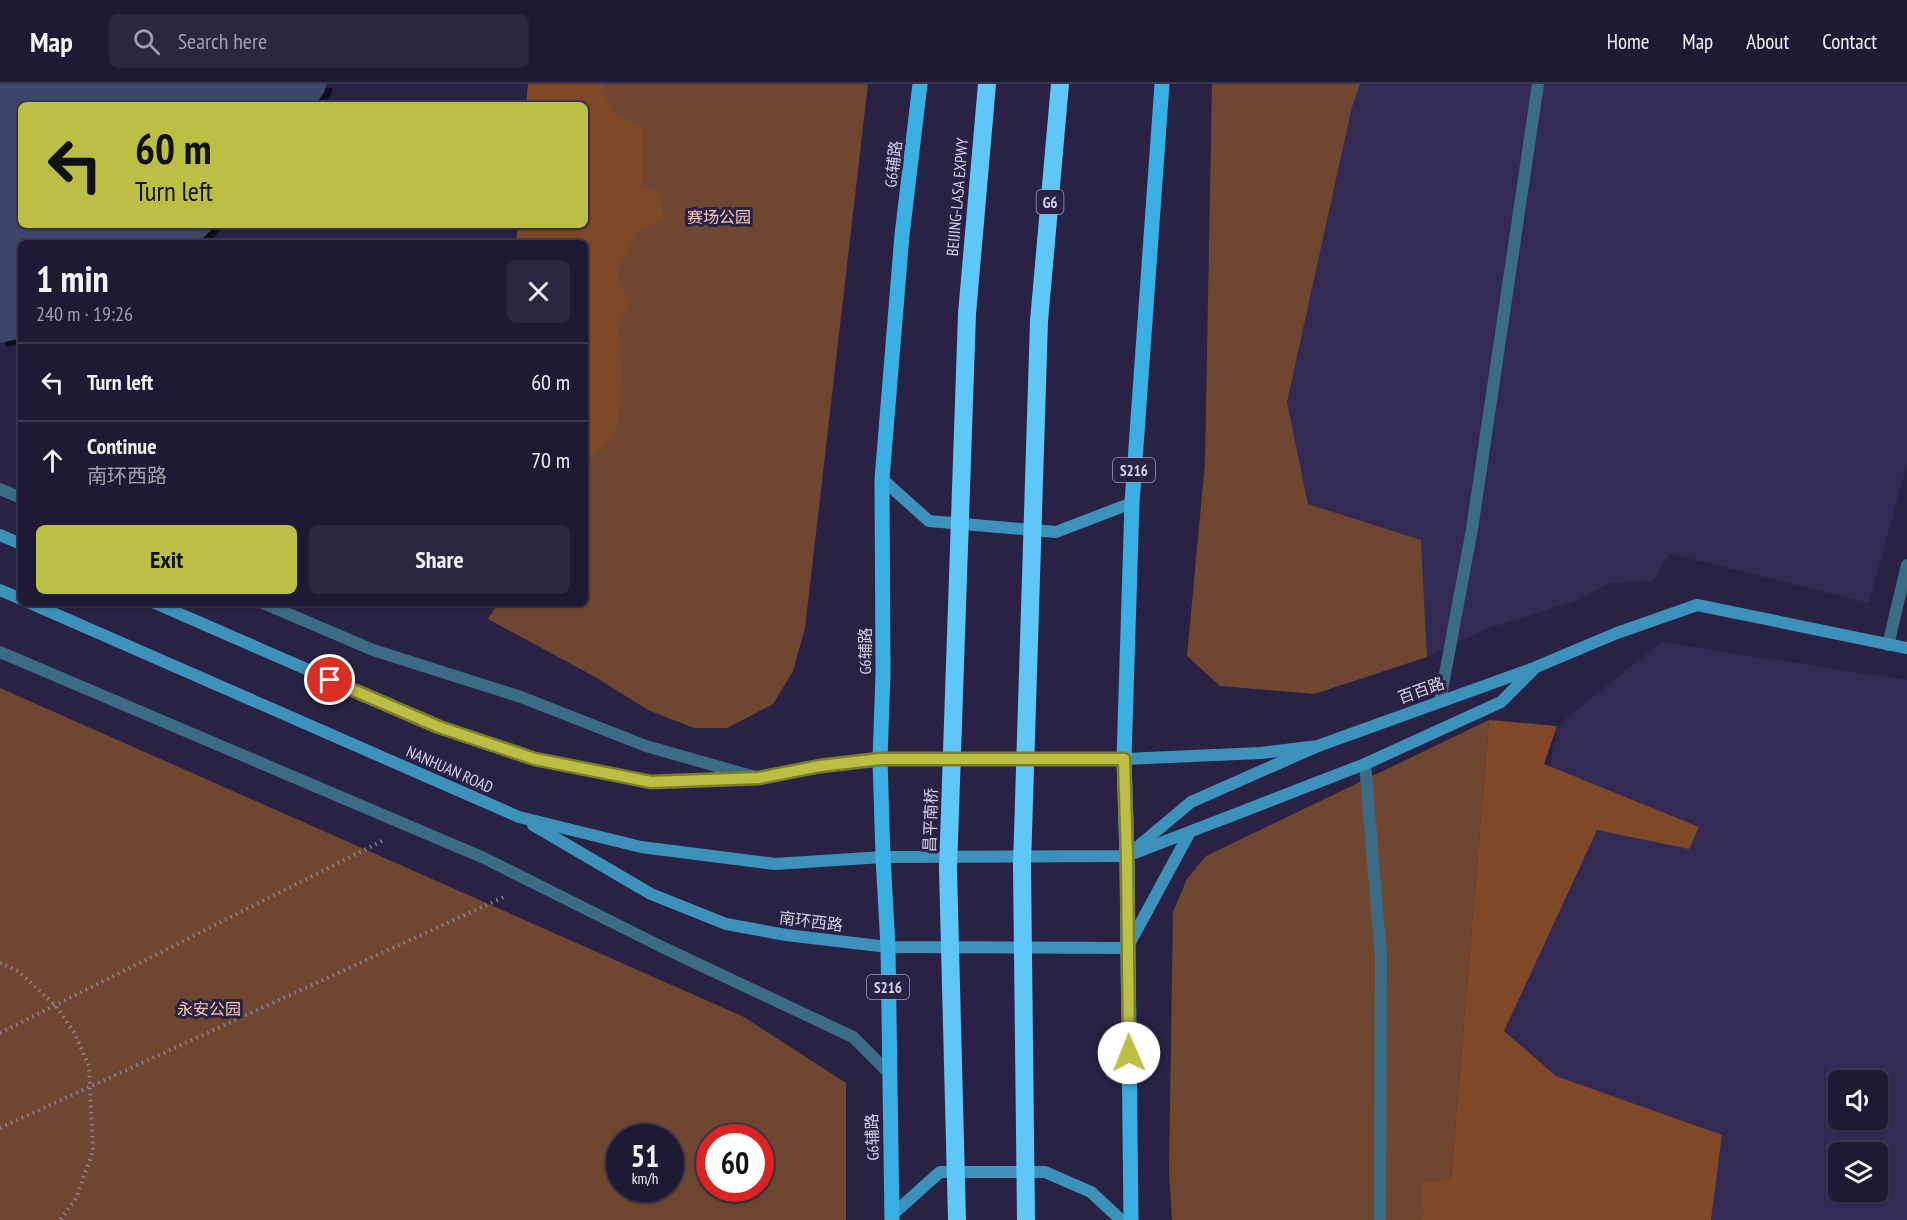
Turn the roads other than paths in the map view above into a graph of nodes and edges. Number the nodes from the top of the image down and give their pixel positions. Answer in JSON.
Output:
{"nodes":[{"id":1,"x":920,"y":84,"type":"edge"},
{"id":2,"x":987,"y":84,"type":"edge"},
{"id":3,"x":1060,"y":84,"type":"edge"},
{"id":4,"x":1162,"y":84,"type":"edge"},
{"id":5,"x":1538,"y":84,"type":"edge"},
{"id":6,"x":966,"y":314,"type":"joint"},
{"id":7,"x":882,"y":478,"type":"junction"},
{"id":8,"x":0,"y":489,"type":"edge"},
{"id":9,"x":18,"y":497,"type":"edge"},
{"id":10,"x":1132,"y":503,"type":"junction"},
{"id":11,"x":0,"y":535,"type":"edge"},
{"id":12,"x":18,"y":543,"type":"edge"},
{"id":13,"x":1907,"y":565,"type":"edge"},
{"id":14,"x":0,"y":590,"type":"edge"},
{"id":15,"x":18,"y":598,"type":"edge"},
{"id":16,"x":37,"y":606,"type":"edge"},
{"id":17,"x":162,"y":606,"type":"edge"},
{"id":18,"x":270,"y":606,"type":"edge"},
{"id":19,"x":1888,"y":645,"type":"junction"},
{"id":20,"x":1907,"y":648,"type":"edge"},
{"id":21,"x":0,"y":652,"type":"edge"},
{"id":22,"x":1536,"y":667,"type":"junction"},
{"id":23,"x":1440,"y":701,"type":"junction"},
{"id":24,"x":1318,"y":746,"type":"junction"},
{"id":25,"x":880,"y":759,"type":"junction"},
{"id":26,"x":1124,"y":759,"type":"junction"},
{"id":27,"x":1365,"y":764,"type":"junction"},
{"id":28,"x":759,"y":778,"type":"junction"},
{"id":29,"x":519,"y":817,"type":"junction"},
{"id":30,"x":1190,"y":832,"type":"junction"},
{"id":31,"x":1127,"y":856,"type":"junction"},
{"id":32,"x":883,"y":857,"type":"junction"},
{"id":33,"x":888,"y":947,"type":"junction"},
{"id":34,"x":1127,"y":948,"type":"junction"},
{"id":35,"x":888,"y":1072,"type":"junction"},
{"id":36,"x":892,"y":1217,"type":"edge"},
{"id":37,"x":957,"y":1220,"type":"edge"},
{"id":38,"x":1026,"y":1220,"type":"edge"},
{"id":39,"x":1121,"y":1220,"type":"edge"},
{"id":40,"x":1131,"y":1220,"type":"edge"},
{"id":41,"x":1380,"y":1220,"type":"edge"}],
"edges":[{"from":1,"to":7,"type":"main road","name":"G6辅路","number":"S216"},
{"from":2,"to":6,"type":"highway","name":"BEIJING-LASA EXPWY"},
{"from":3,"to":38,"type":"highway","number":"G6","bridge":true},
{"from":4,"to":10,"type":"main road","number":"S216"},
{"from":5,"to":23,"type":"street"},
{"from":6,"to":37,"type":"highway","name":"昌平南桥","bridge":true},
{"from":7,"to":10,"type":"main road"},
{"from":7,"to":25,"type":"main road","name":"G6辅路","number":"S216"},
{"from":8,"to":9,"type":"street"},
{"from":10,"to":26,"type":"main road","number":"S216"},
{"from":11,"to":12,"type":"main road"},
{"from":13,"to":19,"type":"street"},
{"from":14,"to":15,"type":"main road"},
{"from":16,"to":29,"type":"main road","name":"NANHUAN ROAD"},
{"from":17,"to":28,"type":"main road"},
{"from":18,"to":28,"type":"street"},
{"from":19,"to":20,"type":"main road","name":"百百路"},
{"from":19,"to":22,"type":"main road","name":"百百路"},
{"from":21,"to":35,"type":"street"},
{"from":22,"to":23,"type":"main road","name":"百百路"},
{"from":22,"to":27,"type":"main road"},
{"from":23,"to":24,"type":"main road","name":"百百路"},
{"from":24,"to":26,"type":"main road","name":"百百路"},
{"from":24,"to":31,"type":"main road","name":"百百路"},
{"from":25,"to":26,"type":"main road","name":"百百路"},
{"from":25,"to":28,"type":"main road","name":"百百路"},
{"from":25,"to":32,"type":"main road","name":"G6辅路","number":"S216"},
{"from":26,"to":31,"type":"main road","number":"S216"},
{"from":27,"to":30,"type":"main road"},
{"from":27,"to":41,"type":"street"},
{"from":29,"to":32,"type":"main road","name":"NANHUAN ROAD"},
{"from":29,"to":33,"type":"main road","name":"南环西路"},
{"from":30,"to":31,"type":"main road"},
{"from":30,"to":34,"type":"main road"},
{"from":31,"to":32,"type":"main road","name":"NANHUAN ROAD"},
{"from":31,"to":34,"type":"main road","number":"S216"},
{"from":32,"to":33,"type":"main road","name":"G6辅路","number":"S216"},
{"from":33,"to":34,"type":"main road","name":"南环西路"},
{"from":33,"to":35,"type":"main road","name":"G6辅路","number":"S216"},
{"from":34,"to":40,"type":"main road","number":"S216"},
{"from":35,"to":36,"type":"main road","name":"G6辅路","number":"S216"},
{"from":36,"to":39,"type":"main road"}]}
